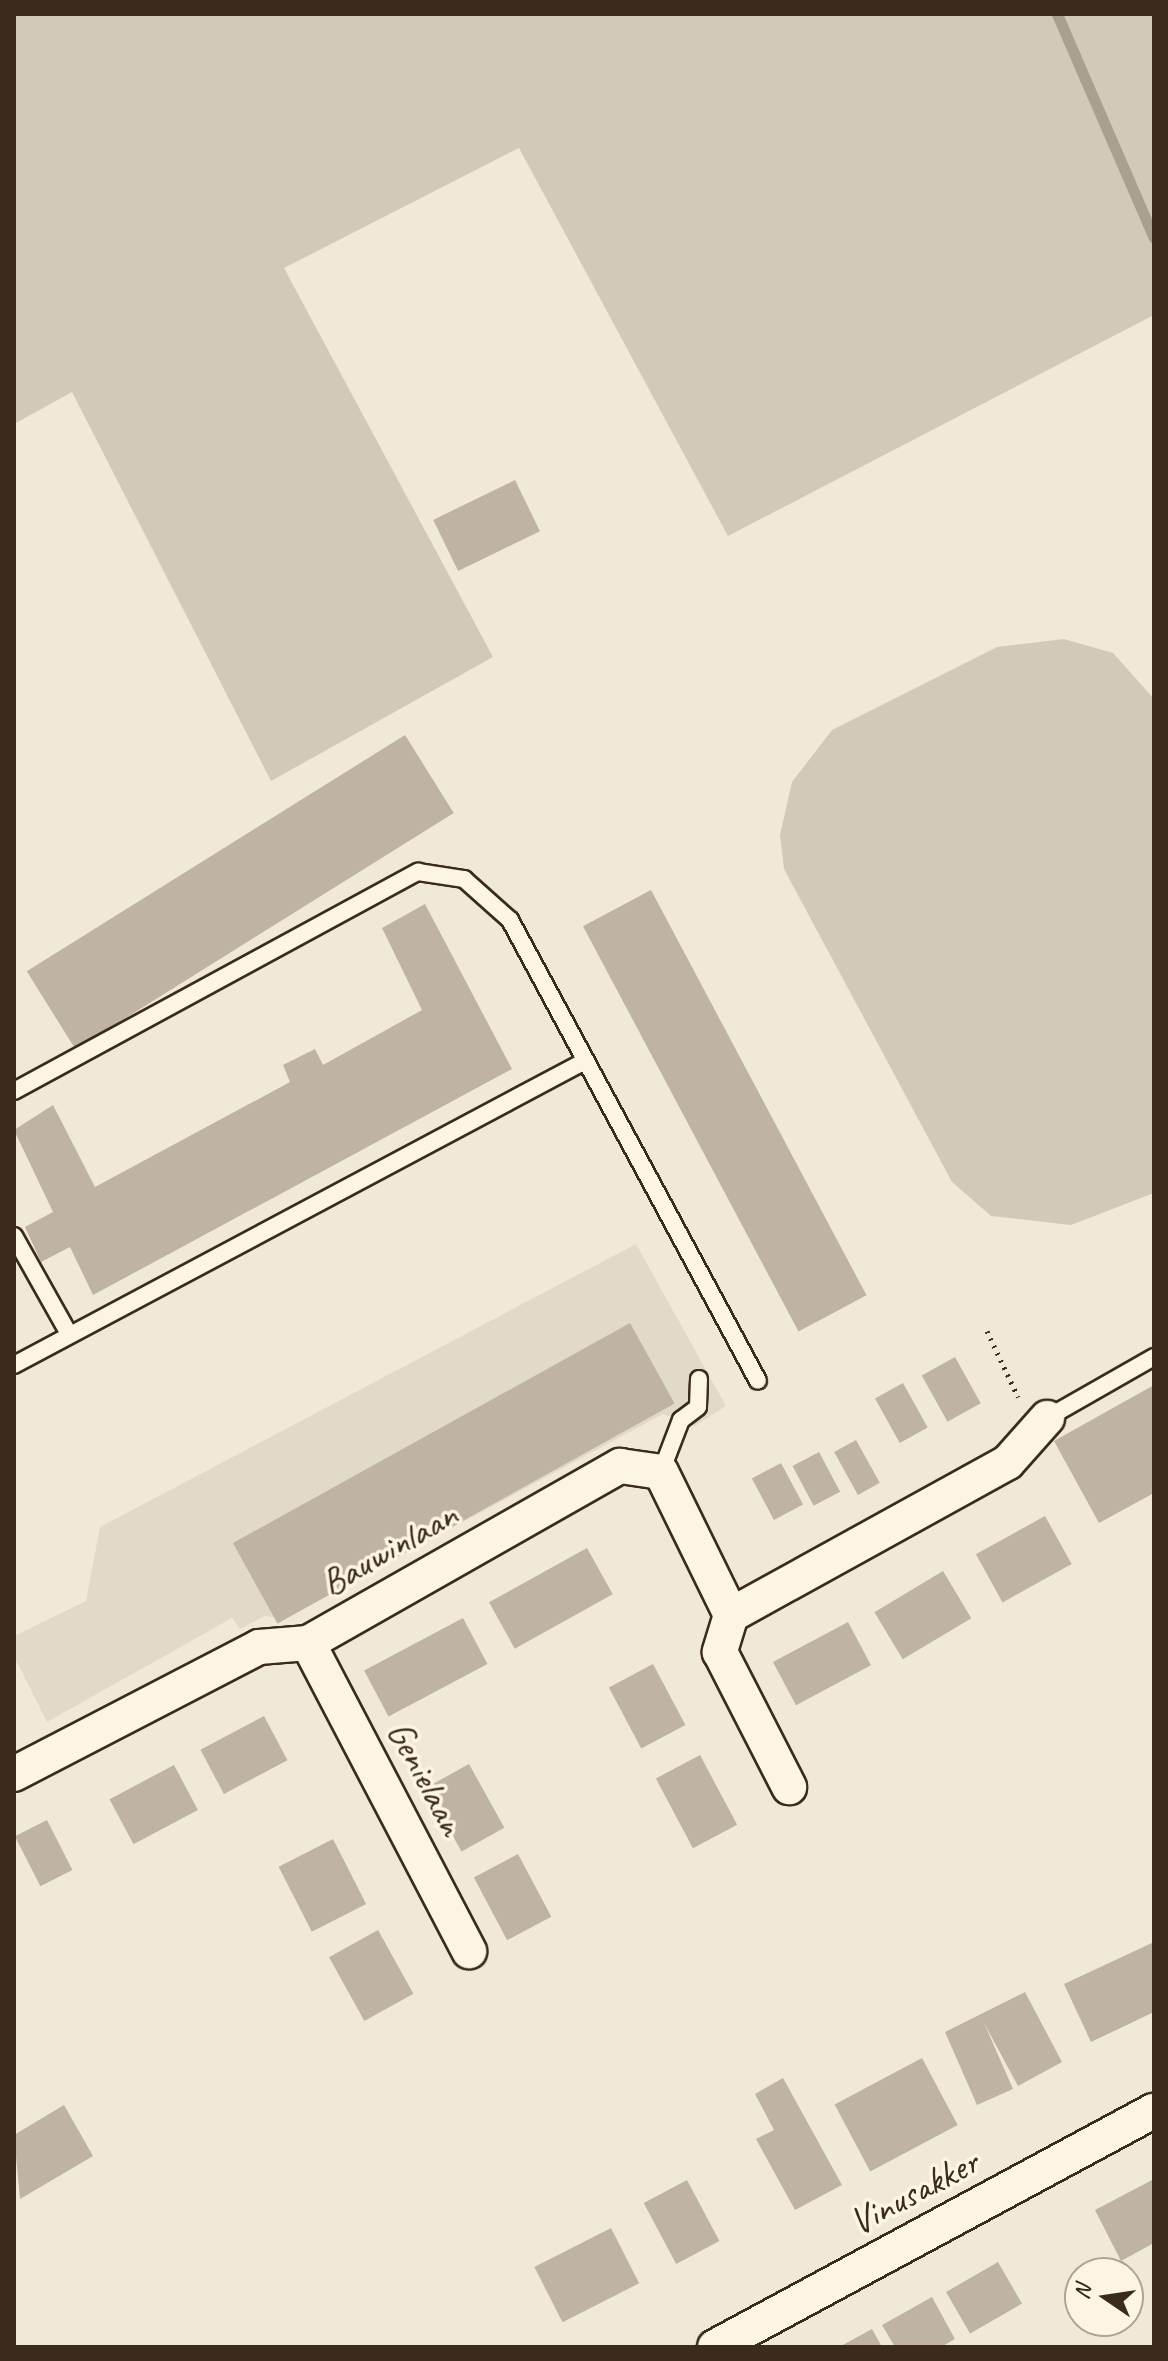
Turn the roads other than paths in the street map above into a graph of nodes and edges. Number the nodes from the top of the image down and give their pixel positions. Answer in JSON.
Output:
{"nodes":[{"id":1,"x":585,"y":1061,"type":"junction"},
{"id":2,"x":14,"y":1091,"type":"edge"},
{"id":3,"x":14,"y":1236,"type":"edge"},
{"id":4,"x":69,"y":1334,"type":"junction"},
{"id":5,"x":1154,"y":1357,"type":"edge"},
{"id":6,"x":14,"y":1365,"type":"edge"},
{"id":7,"x":699,"y":1379,"type":"dead end"},
{"id":8,"x":758,"y":1381,"type":"dead end"},
{"id":9,"x":1040,"y":1422,"type":"joint"},
{"id":10,"x":661,"y":1472,"type":"junction"},
{"id":11,"x":731,"y":1615,"type":"junction"},
{"id":12,"x":308,"y":1643,"type":"junction"},
{"id":13,"x":14,"y":1774,"type":"edge"},
{"id":14,"x":789,"y":1787,"type":"dead end"},
{"id":15,"x":469,"y":1951,"type":"dead end"},
{"id":16,"x":1154,"y":2111,"type":"edge"},
{"id":17,"x":715,"y":2347,"type":"edge"}],
"edges":[{"from":1,"to":2,"type":"lane"},
{"from":1,"to":4,"type":"lane"},
{"from":1,"to":8,"type":"lane"},
{"from":3,"to":4,"type":"lane"},
{"from":4,"to":6,"type":"lane"},
{"from":5,"to":9,"type":"lane"},
{"from":7,"to":10,"type":"lane"},
{"from":9,"to":11,"type":"street"},
{"from":10,"to":11,"type":"street"},
{"from":10,"to":12,"type":"street","name":"Bauwinlaan"},
{"from":11,"to":14,"type":"street"},
{"from":12,"to":13,"type":"street","name":"Bauwinlaan"},
{"from":12,"to":15,"type":"street","name":"Genielaan"},
{"from":16,"to":17,"type":"street","name":"Vinusakker"}]}
